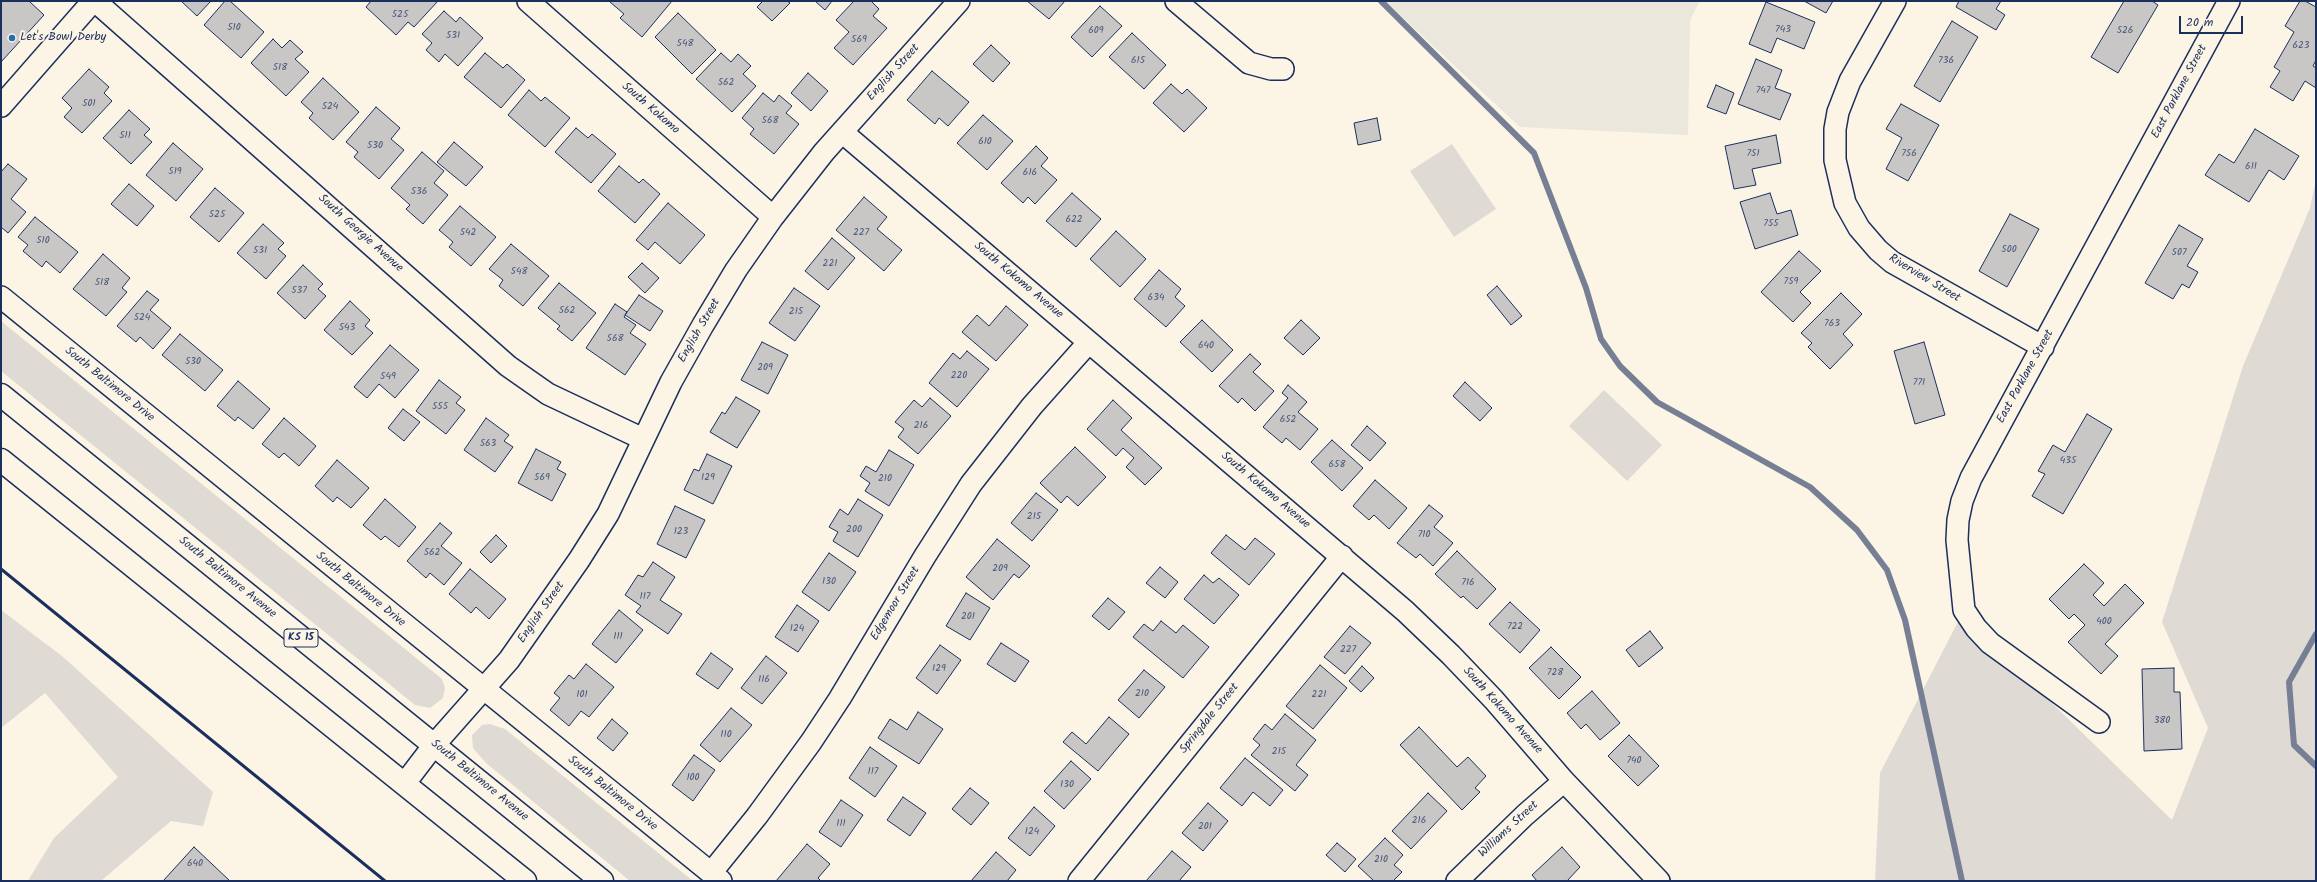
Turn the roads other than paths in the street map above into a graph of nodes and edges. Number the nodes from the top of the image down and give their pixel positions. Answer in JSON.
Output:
{"nodes":[{"id":1,"x":94,"y":1,"type":"edge"},
{"id":2,"x":528,"y":1,"type":"edge"},
{"id":3,"x":1176,"y":1,"type":"edge"},
{"id":4,"x":1895,"y":1,"type":"edge"},
{"id":5,"x":2229,"y":1,"type":"edge"},
{"id":6,"x":957,"y":2,"type":"edge"},
{"id":7,"x":1283,"y":69,"type":"dead end"},
{"id":8,"x":1,"y":106,"type":"edge"},
{"id":9,"x":842,"y":132,"type":"junction"},
{"id":10,"x":773,"y":217,"type":"junction"},
{"id":11,"x":1,"y":297,"type":"edge"},
{"id":12,"x":1089,"y":342,"type":"junction"},
{"id":13,"x":2043,"y":347,"type":"junction"},
{"id":14,"x":1,"y":395,"type":"edge"},
{"id":15,"x":643,"y":439,"type":"junction"},
{"id":16,"x":1,"y":460,"type":"edge"},
{"id":17,"x":1342,"y":556,"type":"junction"},
{"id":18,"x":483,"y":690,"type":"junction"},
{"id":19,"x":2099,"y":722,"type":"dead end"},
{"id":20,"x":434,"y":745,"type":"junction"},
{"id":21,"x":1564,"y":781,"type":"junction"},
{"id":22,"x":405,"y":783,"type":"junction"},
{"id":23,"x":716,"y":877,"type":"edge"},
{"id":24,"x":525,"y":881,"type":"edge"},
{"id":25,"x":602,"y":881,"type":"edge"},
{"id":26,"x":1078,"y":881,"type":"edge"},
{"id":27,"x":1457,"y":881,"type":"edge"},
{"id":28,"x":1659,"y":881,"type":"edge"}],
"edges":[{"from":1,"to":8,"type":"street"},
{"from":1,"to":15,"type":"street","name":"South Georgie Avenue"},
{"from":2,"to":10,"type":"street","name":"South Kokomo"},
{"from":3,"to":7,"type":"street"},
{"from":4,"to":13,"type":"street","name":"Riverview Street"},
{"from":5,"to":13,"type":"street","name":"East Parklane Street"},
{"from":6,"to":9,"type":"street","name":"English Street"},
{"from":9,"to":10,"type":"street","name":"English Street"},
{"from":9,"to":12,"type":"street","name":"South Kokomo Avenue"},
{"from":10,"to":15,"type":"street","name":"English Street"},
{"from":11,"to":18,"type":"street","name":"South Baltimore Drive"},
{"from":12,"to":17,"type":"street","name":"South Kokomo Avenue"},
{"from":12,"to":23,"type":"street","name":"Edgemoor Street"},
{"from":13,"to":19,"type":"street","name":"East Parklane Street"},
{"from":14,"to":20,"type":"main road","name":"South Baltimore Avenue","number":"KS 15"},
{"from":15,"to":18,"type":"street","name":"English Street"},
{"from":16,"to":22,"type":"main road"},
{"from":17,"to":21,"type":"street","name":"South Kokomo Avenue"},
{"from":17,"to":26,"type":"street","name":"Springdale Street"},
{"from":18,"to":20,"type":"street","name":"English Street"},
{"from":18,"to":23,"type":"street","name":"South Baltimore Drive"},
{"from":20,"to":22,"type":"street","name":"English Street"},
{"from":20,"to":25,"type":"main road","name":"South Baltimore Avenue","number":"KS 15"},
{"from":21,"to":27,"type":"street","name":"Williams Street"},
{"from":21,"to":28,"type":"street","name":"South Kokomo Avenue"},
{"from":22,"to":24,"type":"main road"}]}
